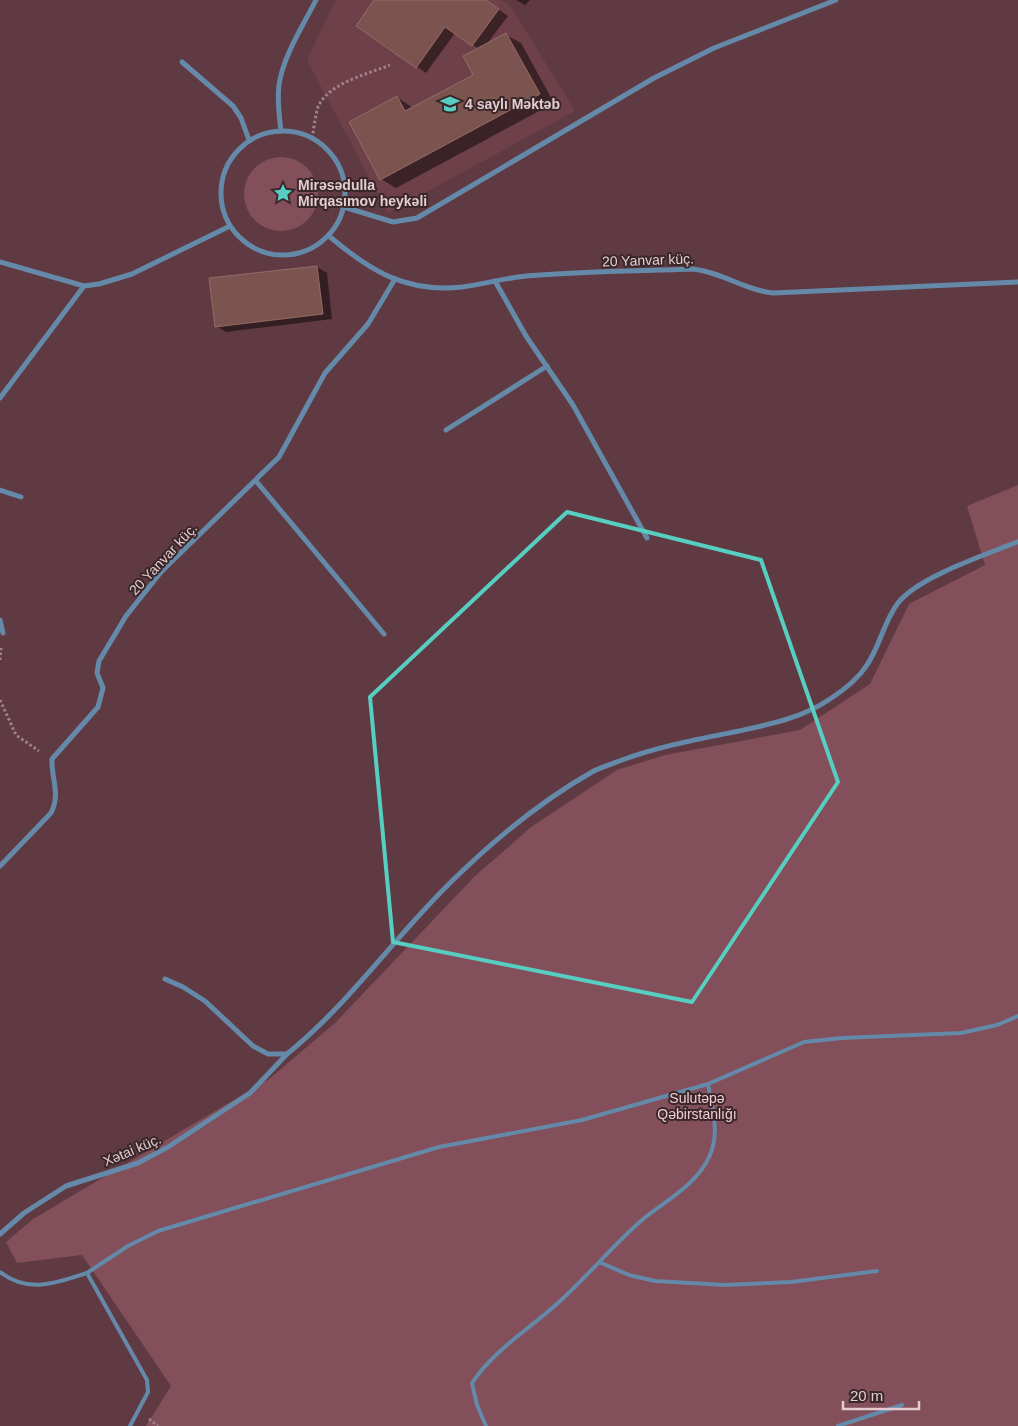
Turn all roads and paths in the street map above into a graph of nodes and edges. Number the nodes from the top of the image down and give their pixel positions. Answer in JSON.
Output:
{"nodes":[{"id":1,"x":316,"y":0,"type":"edge"},
{"id":2,"x":836,"y":0,"type":"edge"},
{"id":3,"x":182,"y":62,"type":"dead end"},
{"id":4,"x":390,"y":65,"type":"dead end"},
{"id":5,"x":280,"y":131,"type":"junction"},
{"id":6,"x":312,"y":138,"type":"junction"},
{"id":7,"x":250,"y":140,"type":"junction"},
{"id":8,"x":344,"y":207,"type":"junction"},
{"id":9,"x":230,"y":226,"type":"junction"},
{"id":10,"x":329,"y":236,"type":"junction"},
{"id":11,"x":0,"y":262,"type":"edge"},
{"id":12,"x":395,"y":279,"type":"junction"},
{"id":13,"x":495,"y":281,"type":"junction"},
{"id":14,"x":1018,"y":282,"type":"edge"},
{"id":15,"x":84,"y":286,"type":"junction"},
{"id":16,"x":547,"y":366,"type":"junction"},
{"id":17,"x":0,"y":398,"type":"edge"},
{"id":18,"x":446,"y":430,"type":"dead end"},
{"id":19,"x":256,"y":481,"type":"junction"},
{"id":20,"x":0,"y":490,"type":"edge"},
{"id":21,"x":21,"y":497,"type":"dead end"},
{"id":22,"x":647,"y":538,"type":"dead end"},
{"id":23,"x":1016,"y":542,"type":"dead end"},
{"id":24,"x":0,"y":620,"type":"edge"},
{"id":25,"x":3,"y":633,"type":"dead end"},
{"id":26,"x":384,"y":634,"type":"dead end"},
{"id":27,"x":0,"y":700,"type":"edge"},
{"id":28,"x":52,"y":759,"type":"junction"},
{"id":29,"x":0,"y":866,"type":"edge"},
{"id":30,"x":165,"y":979,"type":"dead end"},
{"id":31,"x":1018,"y":1016,"type":"edge"},
{"id":32,"x":287,"y":1054,"type":"junction"},
{"id":33,"x":708,"y":1084,"type":"junction"},
{"id":34,"x":0,"y":1234,"type":"edge"},
{"id":35,"x":599,"y":1262,"type":"junction"},
{"id":36,"x":877,"y":1270,"type":"dead end"},
{"id":37,"x":0,"y":1272,"type":"edge"},
{"id":38,"x":87,"y":1273,"type":"junction"},
{"id":39,"x":902,"y":1405,"type":"dead end"},
{"id":40,"x":130,"y":1426,"type":"edge"},
{"id":41,"x":486,"y":1426,"type":"edge"},
{"id":42,"x":838,"y":1426,"type":"edge"}],
"edges":[{"from":1,"to":5,"type":"street"},
{"from":2,"to":8,"type":"street"},
{"from":3,"to":7,"type":"street"},
{"from":4,"to":6,"type":"path"},
{"from":5,"to":6,"type":"street"},
{"from":5,"to":7,"type":"street"},
{"from":6,"to":8,"type":"street"},
{"from":7,"to":9,"type":"street"},
{"from":8,"to":10,"type":"street"},
{"from":9,"to":10,"type":"street"},
{"from":9,"to":15,"type":"street"},
{"from":10,"to":12,"type":"street","name":"20 Yanvar küç."},
{"from":11,"to":15,"type":"street"},
{"from":12,"to":13,"type":"street","name":"20 Yanvar küç."},
{"from":12,"to":19,"type":"street","name":"20 Yanvar küç."},
{"from":13,"to":14,"type":"street","name":"20 Yanvar küç."},
{"from":13,"to":16,"type":"street"},
{"from":15,"to":17,"type":"street"},
{"from":16,"to":18,"type":"street"},
{"from":16,"to":22,"type":"street"},
{"from":19,"to":26,"type":"street"},
{"from":19,"to":28,"type":"street","name":"20 Yanvar küç."},
{"from":20,"to":21,"type":"street"},
{"from":23,"to":32,"type":"street","name":"Xətai küç."},
{"from":24,"to":25,"type":"street"},
{"from":27,"to":28,"type":"path"},
{"from":28,"to":29,"type":"street"},
{"from":30,"to":32,"type":"street"},
{"from":31,"to":33,"type":"lane"},
{"from":32,"to":34,"type":"street","name":"Xətai küç."},
{"from":33,"to":35,"type":"lane"},
{"from":33,"to":38,"type":"lane"},
{"from":35,"to":36,"type":"lane"},
{"from":35,"to":41,"type":"lane"},
{"from":37,"to":38,"type":"lane"},
{"from":38,"to":40,"type":"lane"},
{"from":39,"to":42,"type":"lane"}]}
